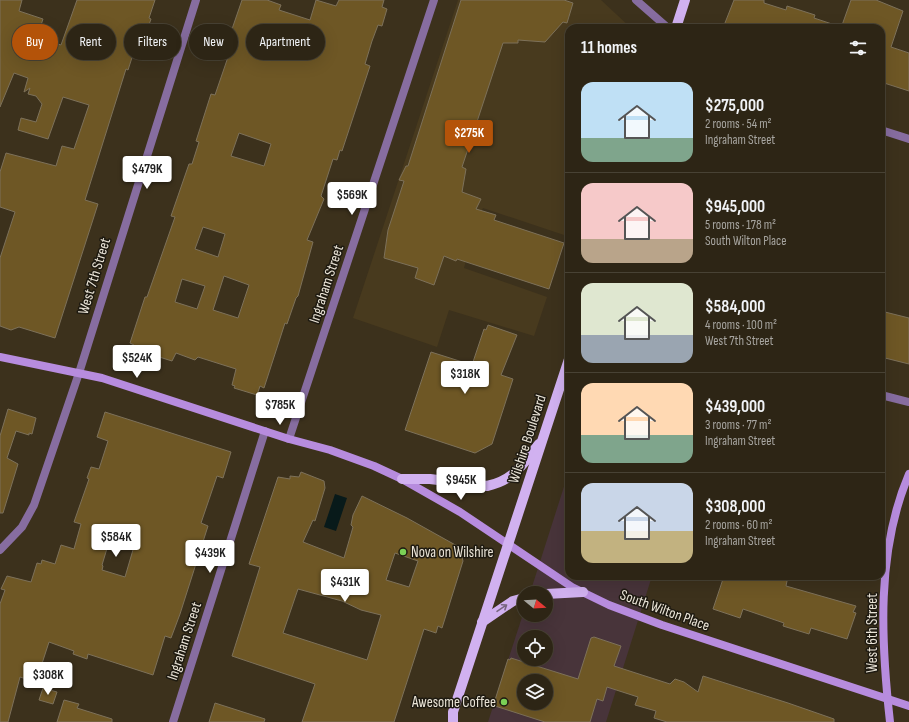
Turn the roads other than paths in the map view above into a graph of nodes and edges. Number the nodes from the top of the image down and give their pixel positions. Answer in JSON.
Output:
{"nodes":[{"id":1,"x":196,"y":0,"type":"edge"},
{"id":2,"x":434,"y":0,"type":"edge"},
{"id":3,"x":636,"y":0,"type":"edge"},
{"id":4,"x":685,"y":0,"type":"edge"},
{"id":5,"x":663,"y":24,"type":"edge"},
{"id":6,"x":677,"y":24,"type":"edge"},
{"id":7,"x":885,"y":131,"type":"edge"},
{"id":8,"x":909,"y":139,"type":"edge"},
{"id":9,"x":0,"y":357,"type":"edge"},
{"id":10,"x":565,"y":371,"type":"edge"},
{"id":11,"x":79,"y":373,"type":"junction"},
{"id":12,"x":885,"y":396,"type":"edge"},
{"id":13,"x":909,"y":402,"type":"edge"},
{"id":14,"x":265,"y":431,"type":"junction"},
{"id":15,"x":289,"y":439,"type":"junction"},
{"id":16,"x":543,"y":440,"type":"junction"},
{"id":17,"x":909,"y":474,"type":"edge"},
{"id":18,"x":402,"y":479,"type":"junction"},
{"id":19,"x":507,"y":544,"type":"junction"},
{"id":20,"x":0,"y":550,"type":"edge"},
{"id":21,"x":583,"y":592,"type":"junction"},
{"id":22,"x":553,"y":594,"type":"edge"},
{"id":23,"x":517,"y":600,"type":"edge"},
{"id":24,"x":482,"y":622,"type":"junction"},
{"id":25,"x":887,"y":699,"type":"junction"},
{"id":26,"x":909,"y":706,"type":"edge"},
{"id":27,"x":453,"y":717,"type":"edge"},
{"id":28,"x":173,"y":722,"type":"edge"},
{"id":29,"x":446,"y":722,"type":"edge"},
{"id":30,"x":890,"y":722,"type":"edge"}],
"edges":[{"from":1,"to":11,"type":"street","name":"West 7th Street"},
{"from":2,"to":15,"type":"street","name":"Ingraham Street"},
{"from":3,"to":5,"type":"street"},
{"from":4,"to":6,"type":"main road"},
{"from":7,"to":8,"type":"street"},
{"from":9,"to":11,"type":"main road","name":"South Wilton Place"},
{"from":10,"to":16,"type":"main road","name":"Wilshire Boulevard"},
{"from":11,"to":14,"type":"main road","name":"South Wilton Place"},
{"from":11,"to":20,"type":"street","name":"West 7th Street"},
{"from":12,"to":13,"type":"street"},
{"from":14,"to":15,"type":"main road","name":"South Wilton Place"},
{"from":14,"to":28,"type":"street","name":"Ingraham Street"},
{"from":15,"to":18,"type":"main road","name":"South Wilton Place"},
{"from":16,"to":18,"type":"main road"},
{"from":16,"to":19,"type":"main road","name":"Wilshire Boulevard"},
{"from":17,"to":25,"type":"main road","name":"West 6th Street"},
{"from":18,"to":19,"type":"main road","name":"South Wilton Place"},
{"from":19,"to":21,"type":"main road","name":"South Wilton Place"},
{"from":19,"to":24,"type":"main road","name":"Wilshire Boulevard"},
{"from":21,"to":22,"type":"main road"},
{"from":21,"to":25,"type":"main road","name":"South Wilton Place"},
{"from":24,"to":23,"type":"main road","one_way":true},
{"from":24,"to":27,"type":"main road","name":"Wilshire Boulevard"},
{"from":25,"to":26,"type":"main road","name":"South Wilton Place"},
{"from":25,"to":30,"type":"main road","name":"West 6th Street"},
{"from":27,"to":29,"type":"main road","name":"Wilshire Boulevard"}]}
